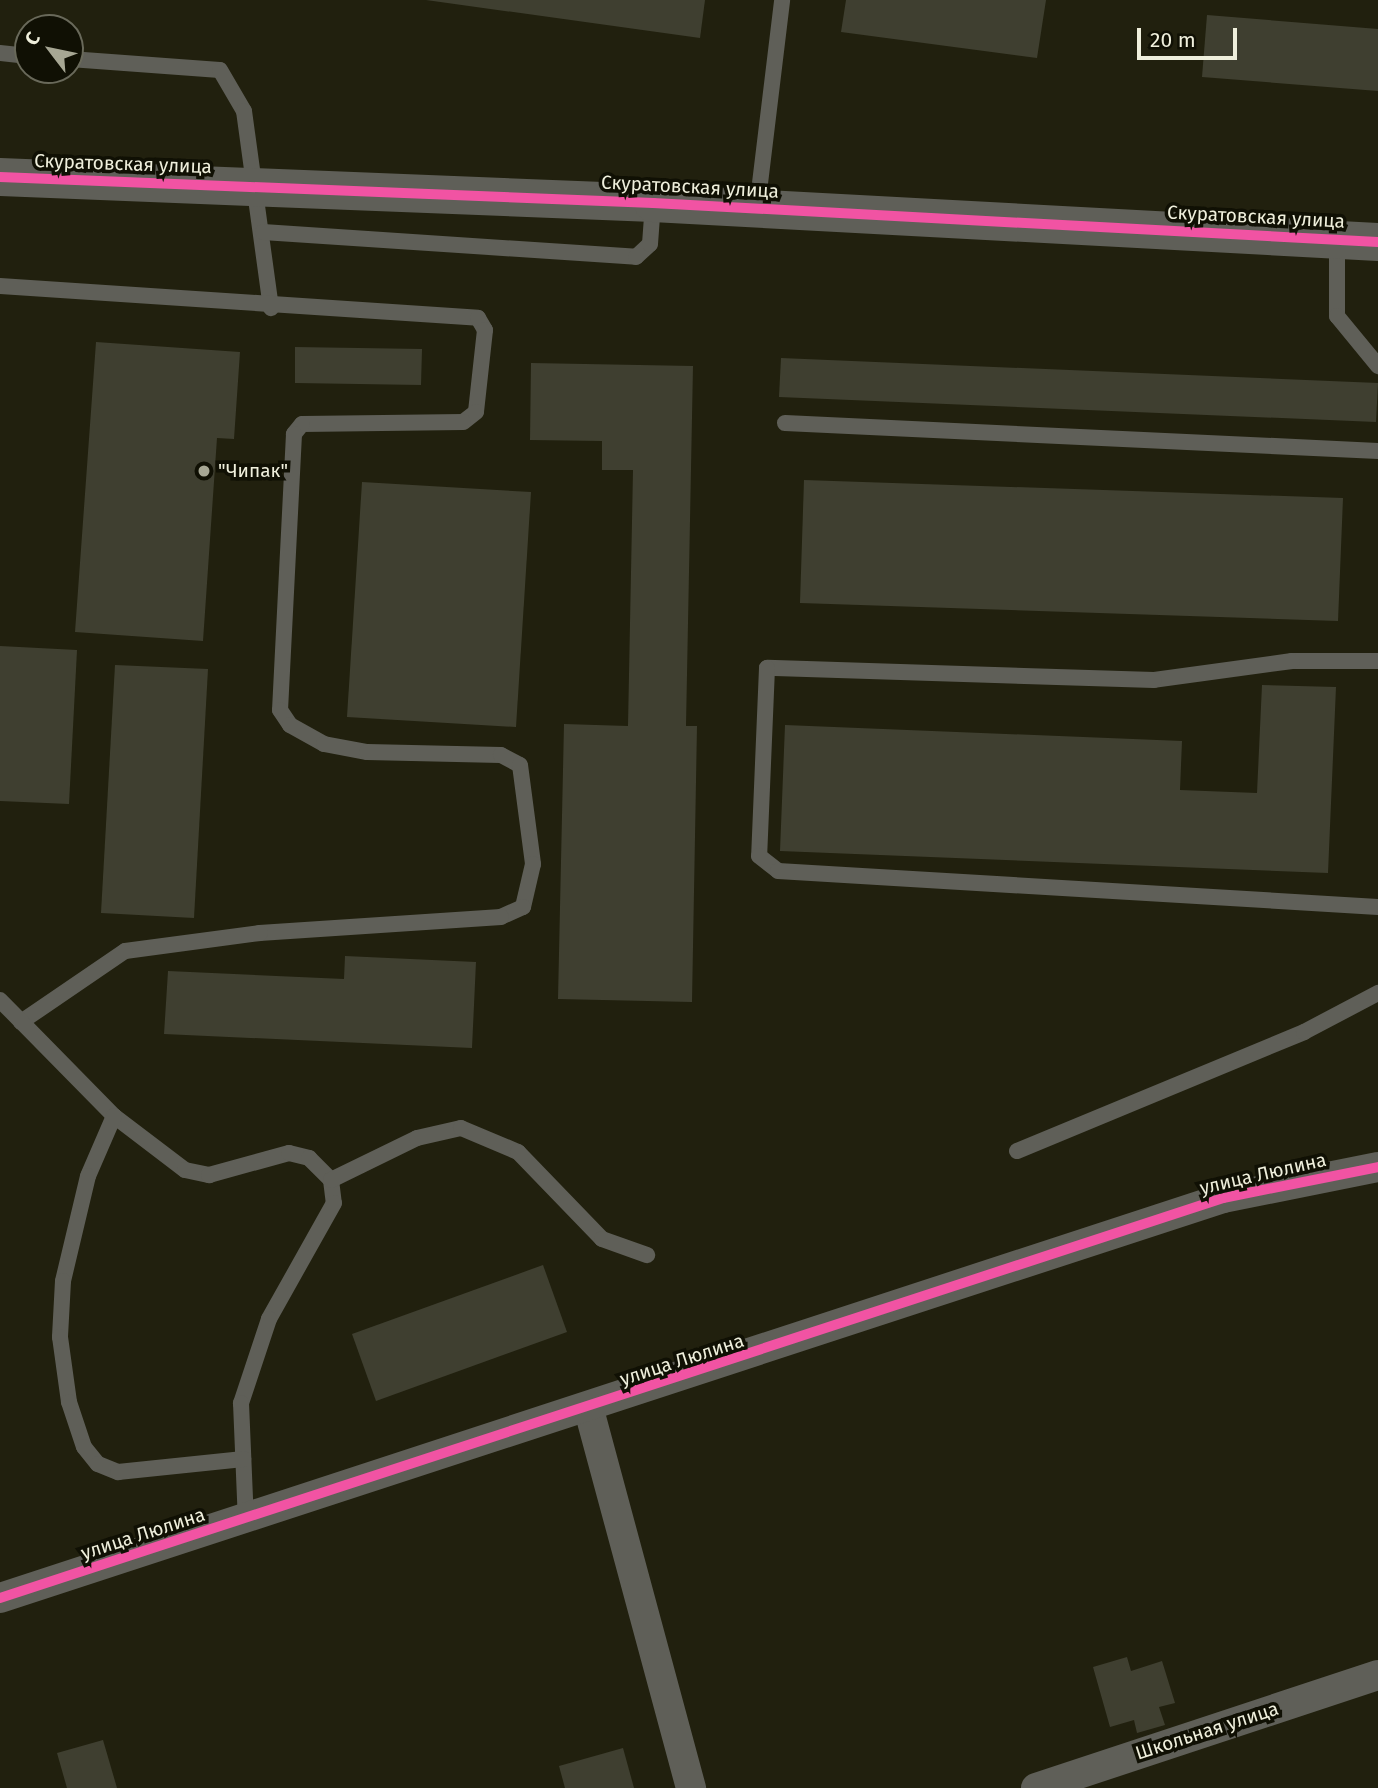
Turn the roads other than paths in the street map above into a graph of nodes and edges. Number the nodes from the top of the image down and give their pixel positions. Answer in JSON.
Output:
{"nodes":[{"id":1,"x":782,"y":0,"type":"edge"},
{"id":2,"x":84,"y":60,"type":"edge"},
{"id":3,"x":0,"y":177,"type":"edge"},
{"id":4,"x":256,"y":187,"type":"junction"},
{"id":5,"x":653,"y":203,"type":"junction"},
{"id":6,"x":757,"y":208,"type":"junction"},
{"id":7,"x":263,"y":232,"type":"junction"},
{"id":8,"x":1338,"y":239,"type":"junction"},
{"id":9,"x":1378,"y":242,"type":"edge"},
{"id":10,"x":0,"y":286,"type":"edge"},
{"id":11,"x":271,"y":308,"type":"junction"},
{"id":12,"x":1377,"y":365,"type":"edge"},
{"id":13,"x":785,"y":423,"type":"dead end"},
{"id":14,"x":1378,"y":451,"type":"edge"},
{"id":15,"x":1378,"y":661,"type":"edge"},
{"id":16,"x":1378,"y":907,"type":"edge"},
{"id":17,"x":1378,"y":993,"type":"edge"},
{"id":18,"x":0,"y":1000,"type":"edge"},
{"id":19,"x":21,"y":1022,"type":"junction"},
{"id":20,"x":114,"y":1116,"type":"junction"},
{"id":21,"x":1017,"y":1151,"type":"dead end"},
{"id":22,"x":1378,"y":1167,"type":"edge"},
{"id":23,"x":331,"y":1180,"type":"junction"},
{"id":24,"x":647,"y":1255,"type":"dead end"},
{"id":25,"x":589,"y":1410,"type":"junction"},
{"id":26,"x":243,"y":1459,"type":"junction"},
{"id":27,"x":246,"y":1520,"type":"junction"},
{"id":28,"x":0,"y":1598,"type":"edge"},
{"id":29,"x":1378,"y":1675,"type":"edge"},
{"id":30,"x":691,"y":1788,"type":"edge"},
{"id":31,"x":1036,"y":1788,"type":"edge"}],
"edges":[{"from":1,"to":6,"type":"lane"},
{"from":2,"to":4,"type":"lane"},
{"from":3,"to":4,"type":"street","name":"Скуратовская улица"},
{"from":4,"to":5,"type":"street","name":"Скуратовская улица"},
{"from":4,"to":7,"type":"lane"},
{"from":5,"to":6,"type":"street","name":"Скуратовская улица"},
{"from":5,"to":7,"type":"lane"},
{"from":6,"to":8,"type":"street","name":"Скуратовская улица"},
{"from":7,"to":11,"type":"lane"},
{"from":8,"to":9,"type":"street","name":"Скуратовская улица"},
{"from":8,"to":12,"type":"lane"},
{"from":10,"to":11,"type":"lane"},
{"from":11,"to":19,"type":"lane"},
{"from":13,"to":14,"type":"lane"},
{"from":15,"to":16,"type":"lane"},
{"from":17,"to":21,"type":"lane"},
{"from":18,"to":19,"type":"lane"},
{"from":19,"to":20,"type":"lane"},
{"from":20,"to":23,"type":"lane"},
{"from":20,"to":26,"type":"lane"},
{"from":22,"to":25,"type":"street","name":"улица Люлина"},
{"from":23,"to":24,"type":"lane"},
{"from":23,"to":26,"type":"lane"},
{"from":25,"to":27,"type":"street","name":"улица Люлина"},
{"from":25,"to":30,"type":"street"},
{"from":26,"to":27,"type":"lane"},
{"from":27,"to":28,"type":"street","name":"улица Люлина"},
{"from":29,"to":31,"type":"street","name":"Школьная улица"}]}
